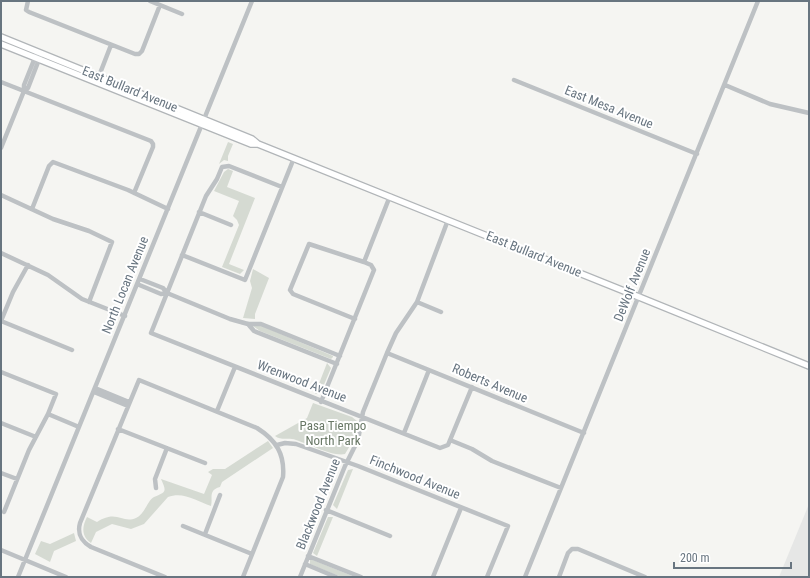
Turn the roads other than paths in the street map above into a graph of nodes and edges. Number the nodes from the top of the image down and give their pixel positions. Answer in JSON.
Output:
{"nodes":[{"id":1,"x":28,"y":1,"type":"edge"},
{"id":2,"x":150,"y":1,"type":"edge"},
{"id":3,"x":252,"y":1,"type":"edge"},
{"id":4,"x":758,"y":1,"type":"edge"},
{"id":5,"x":160,"y":5,"type":"junction"},
{"id":6,"x":182,"y":14,"type":"dead end"},
{"id":7,"x":1,"y":37,"type":"edge"},
{"id":8,"x":1,"y":44,"type":"edge"},
{"id":9,"x":111,"y":45,"type":"junction"},
{"id":10,"x":39,"y":52,"type":"junction"},
{"id":11,"x":37,"y":59,"type":"junction"},
{"id":12,"x":99,"y":76,"type":"junction"},
{"id":13,"x":514,"y":80,"type":"dead end"},
{"id":14,"x":1,"y":82,"type":"edge"},
{"id":15,"x":725,"y":85,"type":"junction"},
{"id":16,"x":24,"y":91,"type":"junction"},
{"id":17,"x":809,"y":113,"type":"edge"},
{"id":18,"x":203,"y":122,"type":"junction"},
{"id":19,"x":2,"y":140,"type":"edge"},
{"id":20,"x":1,"y":148,"type":"edge"},
{"id":21,"x":697,"y":154,"type":"junction"},
{"id":22,"x":294,"y":158,"type":"junction"},
{"id":23,"x":282,"y":187,"type":"junction"},
{"id":24,"x":134,"y":193,"type":"junction"},
{"id":25,"x":1,"y":195,"type":"edge"},
{"id":26,"x":390,"y":196,"type":"junction"},
{"id":27,"x":32,"y":209,"type":"junction"},
{"id":28,"x":168,"y":209,"type":"junction"},
{"id":29,"x":199,"y":212,"type":"junction"},
{"id":30,"x":448,"y":220,"type":"junction"},
{"id":31,"x":231,"y":225,"type":"dead end"},
{"id":32,"x":1,"y":253,"type":"edge"},
{"id":33,"x":182,"y":255,"type":"junction"},
{"id":34,"x":364,"y":262,"type":"junction"},
{"id":35,"x":28,"y":265,"type":"junction"},
{"id":36,"x":140,"y":279,"type":"junction"},
{"id":37,"x":137,"y":284,"type":"junction"},
{"id":38,"x":166,"y":293,"type":"junction"},
{"id":39,"x":640,"y":296,"type":"junction"},
{"id":40,"x":89,"y":302,"type":"junction"},
{"id":41,"x":417,"y":302,"type":"junction"},
{"id":42,"x":441,"y":312,"type":"dead end"},
{"id":43,"x":125,"y":316,"type":"junction"},
{"id":44,"x":355,"y":319,"type":"junction"},
{"id":45,"x":1,"y":321,"type":"edge"},
{"id":46,"x":248,"y":324,"type":"junction"},
{"id":47,"x":72,"y":350,"type":"dead end"},
{"id":48,"x":387,"y":353,"type":"junction"},
{"id":49,"x":340,"y":356,"type":"junction"},
{"id":50,"x":337,"y":364,"type":"junction"},
{"id":51,"x":809,"y":366,"type":"edge"},
{"id":52,"x":235,"y":367,"type":"junction"},
{"id":53,"x":429,"y":370,"type":"junction"},
{"id":54,"x":1,"y":372,"type":"edge"},
{"id":55,"x":472,"y":387,"type":"junction"},
{"id":56,"x":94,"y":390,"type":"junction"},
{"id":57,"x":321,"y":402,"type":"junction"},
{"id":58,"x":128,"y":404,"type":"junction"},
{"id":59,"x":217,"y":411,"type":"junction"},
{"id":60,"x":48,"y":414,"type":"junction"},
{"id":61,"x":362,"y":416,"type":"junction"},
{"id":62,"x":1,"y":423,"type":"edge"},
{"id":63,"x":79,"y":427,"type":"junction"},
{"id":64,"x":118,"y":428,"type":"junction"},
{"id":65,"x":404,"y":433,"type":"junction"},
{"id":66,"x":584,"y":433,"type":"junction"},
{"id":67,"x":36,"y":437,"type":"junction"},
{"id":68,"x":450,"y":440,"type":"junction"},
{"id":69,"x":277,"y":445,"type":"junction"},
{"id":70,"x":167,"y":448,"type":"junction"},
{"id":71,"x":346,"y":462,"type":"junction"},
{"id":72,"x":205,"y":463,"type":"dead end"},
{"id":73,"x":1,"y":473,"type":"edge"},
{"id":74,"x":17,"y":479,"type":"junction"},
{"id":75,"x":156,"y":488,"type":"dead end"},
{"id":76,"x":561,"y":488,"type":"junction"},
{"id":77,"x":220,"y":495,"type":"dead end"},
{"id":78,"x":462,"y":508,"type":"junction"},
{"id":79,"x":326,"y":510,"type":"junction"},
{"id":80,"x":4,"y":512,"type":"dead end"},
{"id":81,"x":182,"y":526,"type":"dead end"},
{"id":82,"x":204,"y":534,"type":"junction"},
{"id":83,"x":390,"y":536,"type":"dead end"},
{"id":84,"x":1,"y":550,"type":"edge"},
{"id":85,"x":252,"y":554,"type":"junction"},
{"id":86,"x":308,"y":556,"type":"junction"},
{"id":87,"x":25,"y":560,"type":"junction"},
{"id":88,"x":305,"y":564,"type":"junction"},
{"id":89,"x":18,"y":577,"type":"edge"},
{"id":90,"x":66,"y":577,"type":"edge"},
{"id":91,"x":165,"y":577,"type":"edge"},
{"id":92,"x":243,"y":577,"type":"edge"},
{"id":93,"x":300,"y":577,"type":"edge"},
{"id":94,"x":336,"y":577,"type":"edge"},
{"id":95,"x":361,"y":577,"type":"edge"},
{"id":96,"x":433,"y":577,"type":"edge"},
{"id":97,"x":487,"y":577,"type":"edge"},
{"id":98,"x":526,"y":577,"type":"edge"},
{"id":99,"x":559,"y":577,"type":"edge"},
{"id":100,"x":645,"y":577,"type":"edge"}],
"edges":[{"from":1,"to":9,"type":"street"},
{"from":2,"to":5,"type":"street"},
{"from":3,"to":18,"type":"street","name":"North Locan Avenue"},
{"from":4,"to":15,"type":"street","name":"DeWolf Avenue"},
{"from":5,"to":6,"type":"street"},
{"from":5,"to":9,"type":"street"},
{"from":7,"to":10,"type":"main road","name":"East Bullard Avenue"},
{"from":8,"to":11,"type":"main road","name":"East Bullard Avenue"},
{"from":9,"to":12,"type":"street"},
{"from":10,"to":11,"type":"street"},
{"from":10,"to":12,"type":"main road","name":"East Bullard Avenue"},
{"from":11,"to":16,"type":"street"},
{"from":11,"to":18,"type":"main road","name":"East Bullard Avenue"},
{"from":12,"to":18,"type":"main road","name":"East Bullard Avenue"},
{"from":13,"to":21,"type":"street","name":"East Mesa Avenue"},
{"from":14,"to":16,"type":"street"},
{"from":15,"to":17,"type":"street"},
{"from":15,"to":21,"type":"street","name":"DeWolf Avenue"},
{"from":16,"to":19,"type":"street"},
{"from":16,"to":24,"type":"street"},
{"from":18,"to":22,"type":"main road","name":"East Bullard Avenue"},
{"from":18,"to":28,"type":"street","name":"North Locan Avenue"},
{"from":19,"to":20,"type":"street"},
{"from":21,"to":39,"type":"street","name":"DeWolf Avenue"},
{"from":22,"to":23,"type":"street"},
{"from":22,"to":26,"type":"main road","name":"East Bullard Avenue"},
{"from":23,"to":29,"type":"street"},
{"from":23,"to":33,"type":"street"},
{"from":24,"to":27,"type":"street"},
{"from":24,"to":28,"type":"street"},
{"from":25,"to":27,"type":"street"},
{"from":26,"to":30,"type":"main road","name":"East Bullard Avenue"},
{"from":26,"to":34,"type":"street"},
{"from":27,"to":40,"type":"street"},
{"from":28,"to":36,"type":"street","name":"North Locan Avenue"},
{"from":29,"to":31,"type":"street"},
{"from":29,"to":33,"type":"street"},
{"from":30,"to":39,"type":"main road","name":"East Bullard Avenue"},
{"from":30,"to":41,"type":"street","name":"Blackwood Avenue"},
{"from":32,"to":35,"type":"street"},
{"from":33,"to":38,"type":"street"},
{"from":34,"to":44,"type":"street"},
{"from":34,"to":44,"type":"street"},
{"from":35,"to":40,"type":"street"},
{"from":35,"to":45,"type":"street"},
{"from":36,"to":37,"type":"street","name":"North Locan Avenue"},
{"from":36,"to":38,"type":"street"},
{"from":37,"to":38,"type":"street"},
{"from":37,"to":43,"type":"street","name":"North Locan Avenue"},
{"from":38,"to":46,"type":"street"},
{"from":38,"to":52,"type":"street","name":"Wrenwood Avenue"},
{"from":39,"to":51,"type":"main road","name":"East Bullard Avenue"},
{"from":39,"to":66,"type":"street","name":"DeWolf Avenue"},
{"from":40,"to":43,"type":"street"},
{"from":41,"to":42,"type":"street"},
{"from":41,"to":48,"type":"street","name":"Blackwood Avenue"},
{"from":43,"to":56,"type":"street","name":"North Locan Avenue"},
{"from":44,"to":49,"type":"street"},
{"from":45,"to":47,"type":"street"},
{"from":46,"to":49,"type":"street"},
{"from":46,"to":50,"type":"street"},
{"from":48,"to":53,"type":"street","name":"Roberts Avenue"},
{"from":48,"to":61,"type":"street","name":"Blackwood Avenue"},
{"from":49,"to":50,"type":"street"},
{"from":50,"to":57,"type":"street"},
{"from":52,"to":57,"type":"street","name":"Wrenwood Avenue"},
{"from":52,"to":59,"type":"street"},
{"from":53,"to":55,"type":"street","name":"Roberts Avenue"},
{"from":53,"to":65,"type":"street"},
{"from":54,"to":60,"type":"street"},
{"from":55,"to":66,"type":"street","name":"Roberts Avenue"},
{"from":55,"to":68,"type":"street"},
{"from":56,"to":58,"type":"street"},
{"from":56,"to":63,"type":"street","name":"North Locan Avenue"},
{"from":57,"to":61,"type":"street","name":"Wrenwood Avenue"},
{"from":58,"to":59,"type":"street"},
{"from":58,"to":64,"type":"street"},
{"from":59,"to":69,"type":"street"},
{"from":60,"to":63,"type":"street"},
{"from":60,"to":67,"type":"street"},
{"from":61,"to":65,"type":"street","name":"Wrenwood Avenue"},
{"from":61,"to":71,"type":"street","name":"Blackwood Avenue"},
{"from":62,"to":67,"type":"street"},
{"from":63,"to":87,"type":"street","name":"North Locan Avenue"},
{"from":64,"to":70,"type":"street"},
{"from":64,"to":91,"type":"street"},
{"from":65,"to":68,"type":"street","name":"Wrenwood Avenue"},
{"from":66,"to":76,"type":"street","name":"DeWolf Avenue"},
{"from":67,"to":74,"type":"street"},
{"from":68,"to":76,"type":"street"},
{"from":69,"to":71,"type":"street","name":"Finchwood Avenue"},
{"from":69,"to":85,"type":"street"},
{"from":70,"to":72,"type":"street"},
{"from":70,"to":75,"type":"street"},
{"from":71,"to":78,"type":"street","name":"Finchwood Avenue"},
{"from":71,"to":79,"type":"street","name":"Blackwood Avenue"},
{"from":73,"to":74,"type":"street"},
{"from":74,"to":80,"type":"street"},
{"from":76,"to":98,"type":"street","name":"DeWolf Avenue"},
{"from":77,"to":82,"type":"street"},
{"from":78,"to":96,"type":"street"},
{"from":78,"to":97,"type":"street","name":"Finchwood Avenue"},
{"from":79,"to":83,"type":"street"},
{"from":79,"to":86,"type":"street","name":"Blackwood Avenue"},
{"from":81,"to":82,"type":"street"},
{"from":82,"to":85,"type":"street"},
{"from":84,"to":87,"type":"street"},
{"from":85,"to":92,"type":"street"},
{"from":86,"to":88,"type":"street","name":"Blackwood Avenue"},
{"from":86,"to":95,"type":"street"},
{"from":87,"to":89,"type":"street","name":"North Locan Avenue"},
{"from":87,"to":90,"type":"street"},
{"from":88,"to":93,"type":"street","name":"Blackwood Avenue"},
{"from":88,"to":94,"type":"street"},
{"from":99,"to":100,"type":"street"}]}
